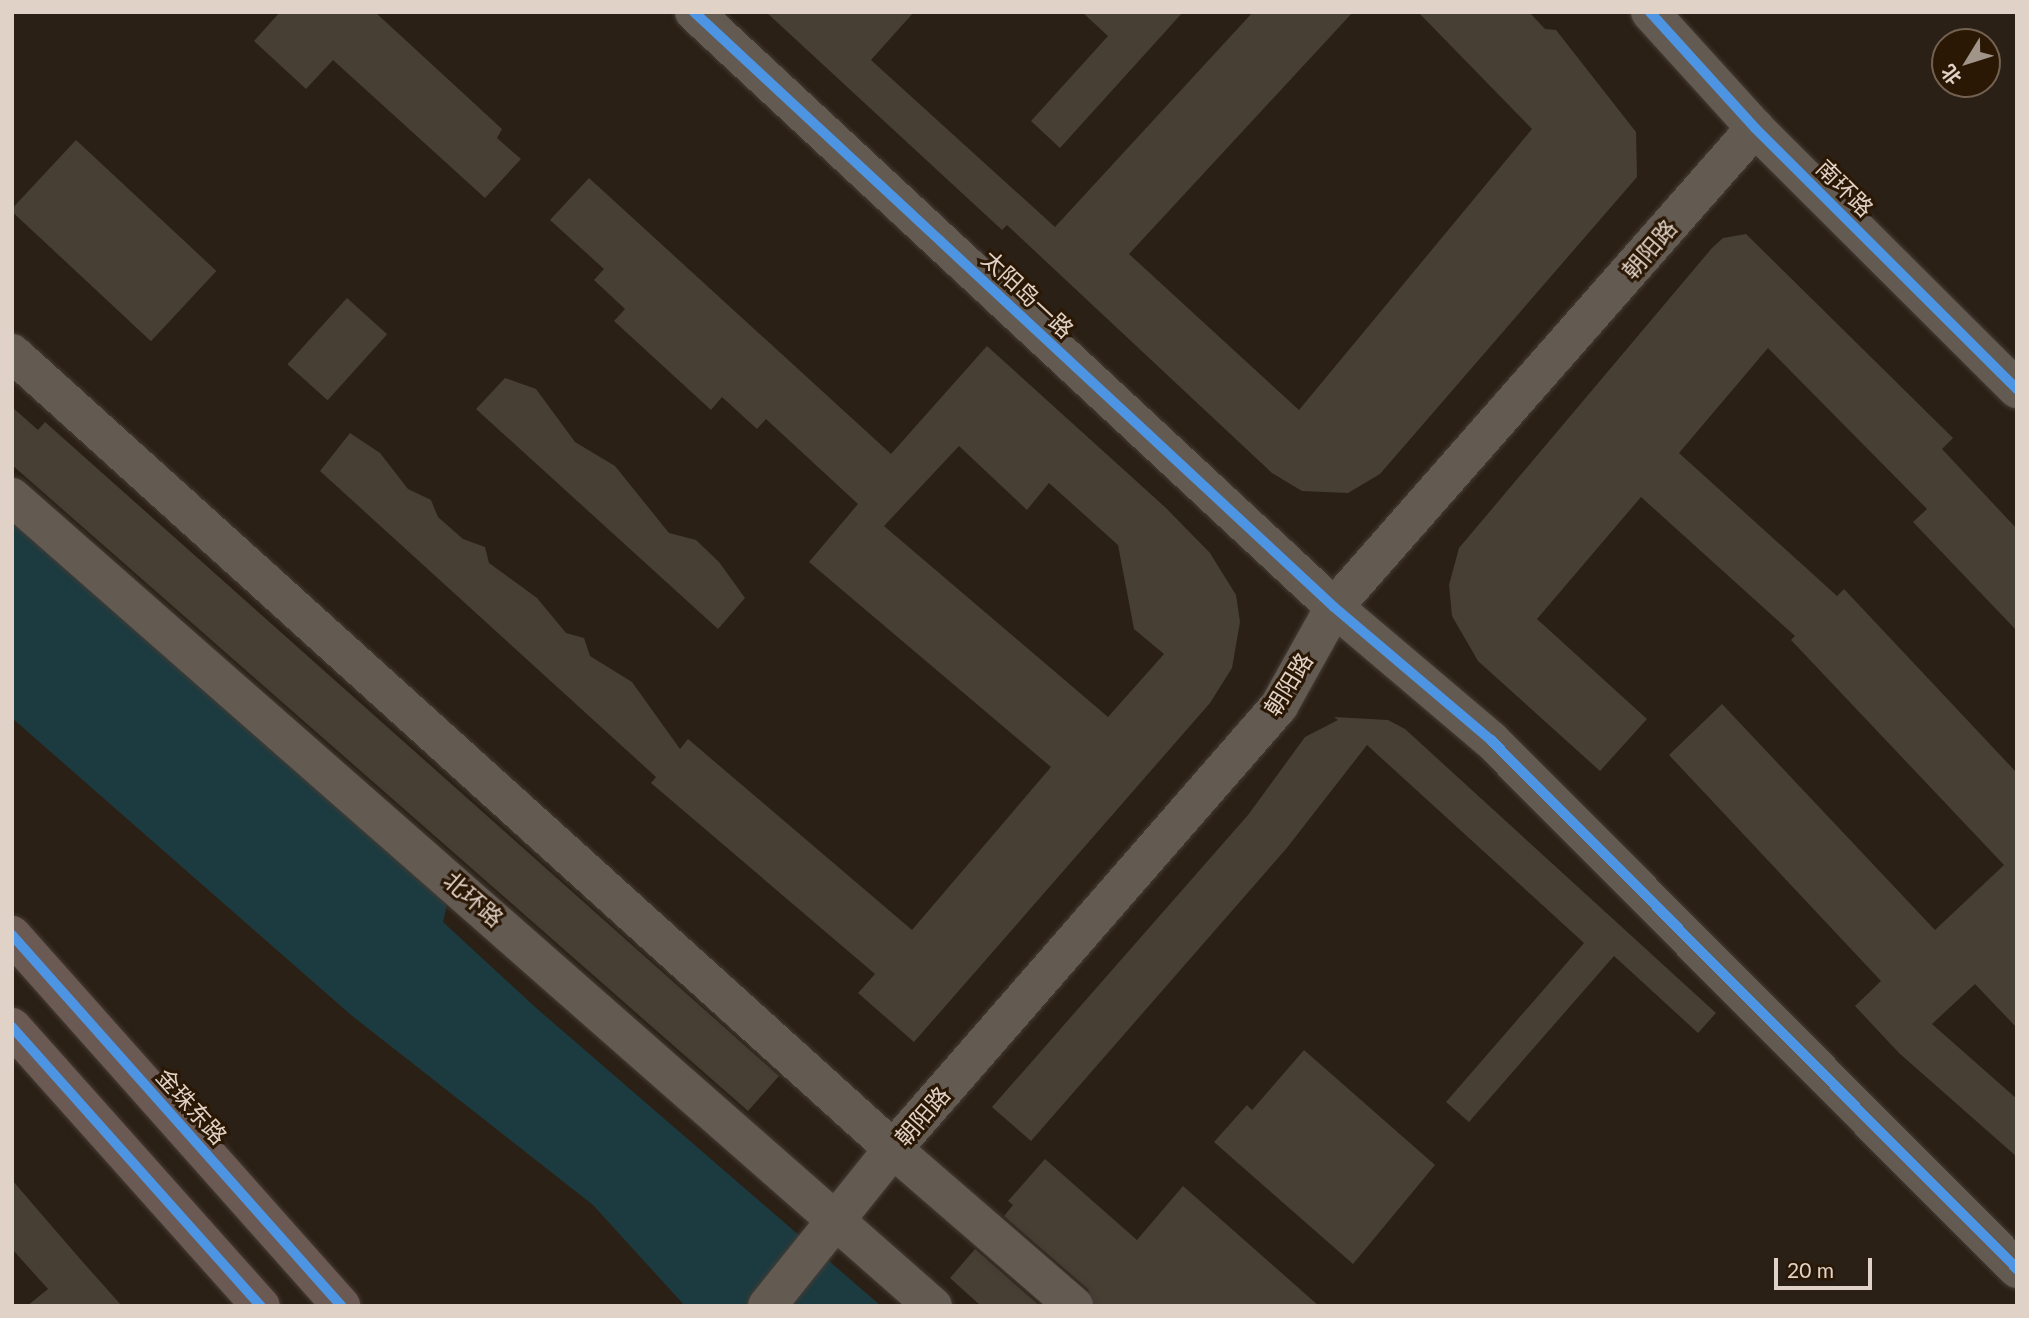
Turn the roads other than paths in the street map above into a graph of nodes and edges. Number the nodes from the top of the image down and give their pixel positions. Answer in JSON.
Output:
{"nodes":[{"id":1,"x":694,"y":12,"type":"edge"},
{"id":2,"x":1650,"y":12,"type":"edge"},
{"id":3,"x":1755,"y":128,"type":"junction"},
{"id":4,"x":12,"y":353,"type":"edge"},
{"id":5,"x":2017,"y":388,"type":"edge"},
{"id":6,"x":12,"y":497,"type":"edge"},
{"id":7,"x":1334,"y":607,"type":"junction"},
{"id":8,"x":12,"y":935,"type":"edge"},
{"id":9,"x":12,"y":1027,"type":"edge"},
{"id":10,"x":893,"y":1149,"type":"junction"},
{"id":11,"x":827,"y":1229,"type":"junction"},
{"id":12,"x":2017,"y":1269,"type":"edge"},
{"id":13,"x":261,"y":1306,"type":"edge"},
{"id":14,"x":341,"y":1306,"type":"edge"},
{"id":15,"x":767,"y":1306,"type":"edge"},
{"id":16,"x":933,"y":1306,"type":"edge"},
{"id":17,"x":1074,"y":1306,"type":"edge"}],
"edges":[{"from":1,"to":7,"type":"street","name":"太阳岛一路"},
{"from":2,"to":3,"type":"street","name":"南环路"},
{"from":3,"to":5,"type":"street","name":"南环路"},
{"from":3,"to":7,"type":"street","name":"朝阳路"},
{"from":4,"to":10,"type":"street"},
{"from":6,"to":11,"type":"street","name":"北环路"},
{"from":7,"to":10,"type":"street","name":"朝阳路"},
{"from":7,"to":12,"type":"street","name":"太阳岛一路"},
{"from":8,"to":14,"type":"highway","name":"金珠东路"},
{"from":9,"to":13,"type":"highway"},
{"from":10,"to":11,"type":"street","name":"朝阳路"},
{"from":10,"to":17,"type":"street"},
{"from":11,"to":15,"type":"street","name":"朝阳路"},
{"from":11,"to":16,"type":"street","name":"北环路"}]}
